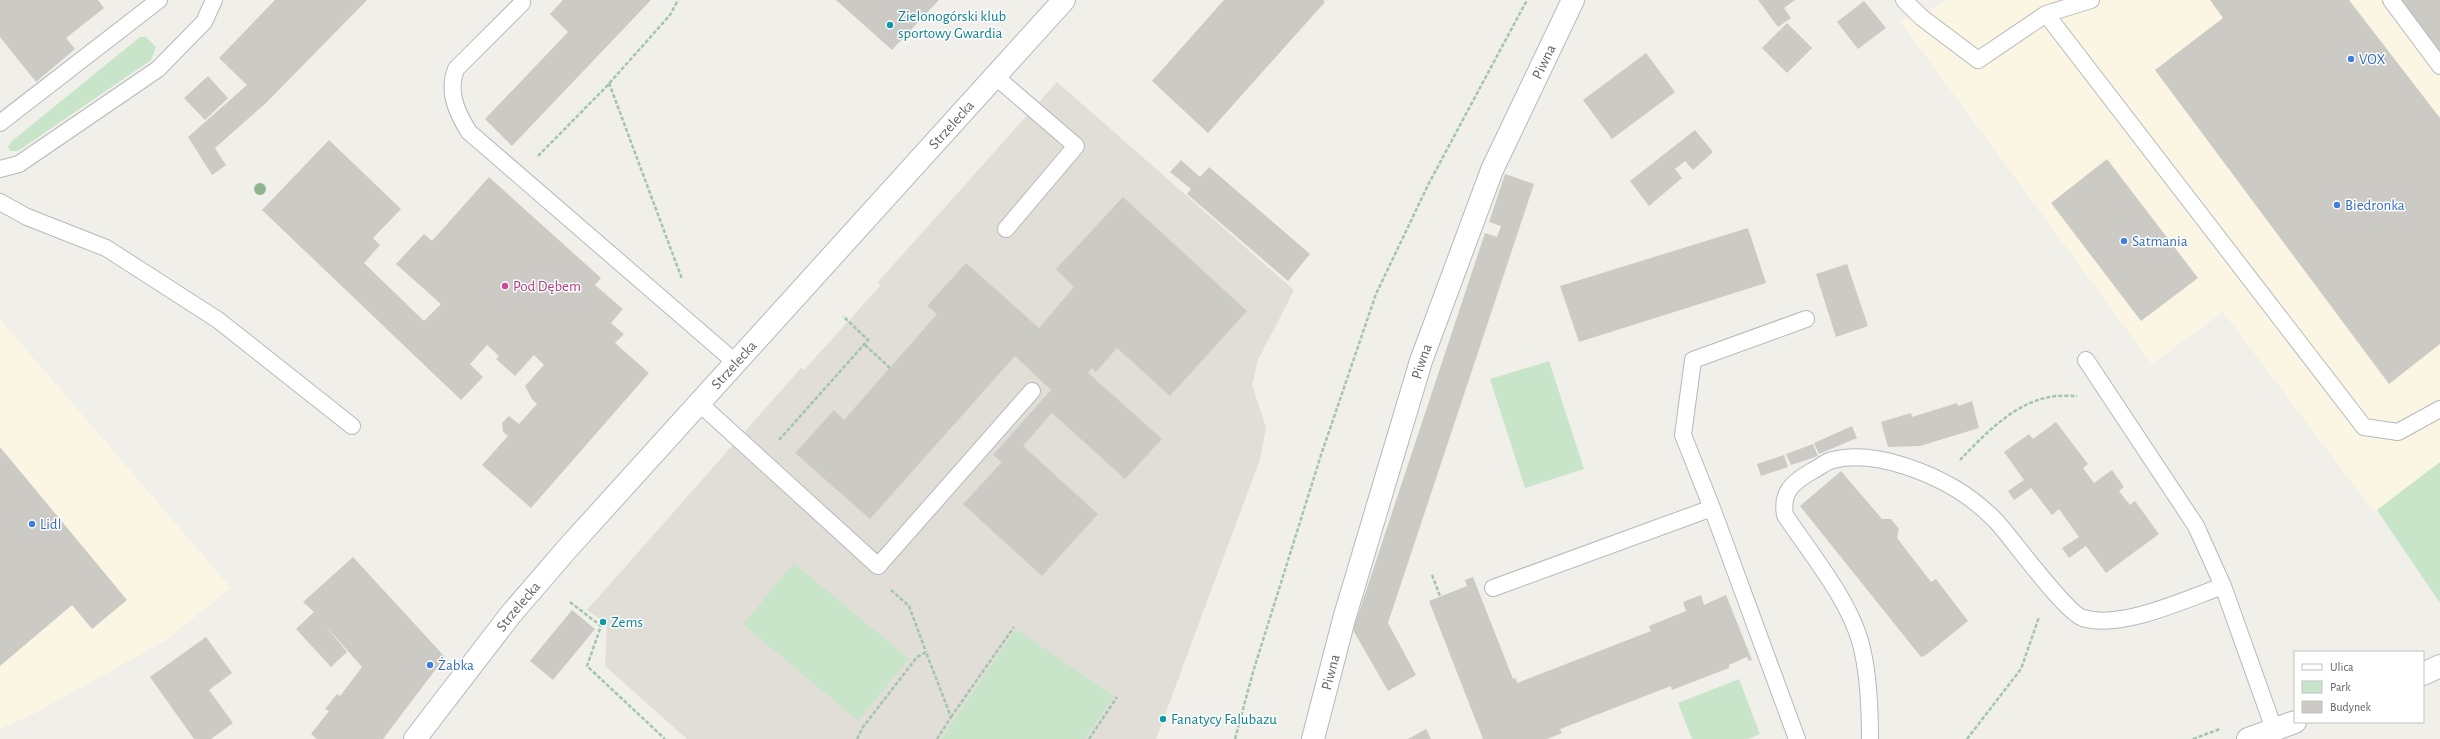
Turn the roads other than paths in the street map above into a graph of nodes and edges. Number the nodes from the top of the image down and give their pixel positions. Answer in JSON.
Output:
{"nodes":[{"id":1,"x":159,"y":0,"type":"edge"},
{"id":2,"x":214,"y":0,"type":"edge"},
{"id":3,"x":1064,"y":0,"type":"edge"},
{"id":4,"x":1573,"y":0,"type":"edge"},
{"id":5,"x":1904,"y":0,"type":"edge"},
{"id":6,"x":2091,"y":0,"type":"edge"},
{"id":7,"x":2391,"y":0,"type":"edge"},
{"id":8,"x":522,"y":3,"type":"dead end"},
{"id":9,"x":2046,"y":14,"type":"junction"},
{"id":10,"x":2440,"y":66,"type":"edge"},
{"id":11,"x":996,"y":77,"type":"junction"},
{"id":12,"x":0,"y":123,"type":"edge"},
{"id":13,"x":0,"y":169,"type":"edge"},
{"id":14,"x":0,"y":202,"type":"edge"},
{"id":15,"x":1006,"y":229,"type":"dead end"},
{"id":16,"x":1806,"y":319,"type":"dead end"},
{"id":17,"x":2086,"y":360,"type":"dead end"},
{"id":18,"x":735,"y":362,"type":"junction"},
{"id":19,"x":1032,"y":391,"type":"dead end"},
{"id":20,"x":699,"y":403,"type":"junction"},
{"id":21,"x":2440,"y":409,"type":"edge"},
{"id":22,"x":352,"y":426,"type":"dead end"},
{"id":23,"x":1712,"y":508,"type":"junction"},
{"id":24,"x":2223,"y":586,"type":"junction"},
{"id":25,"x":1493,"y":588,"type":"dead end"},
{"id":26,"x":2440,"y":666,"type":"edge"},
{"id":27,"x":2424,"y":674,"type":"edge"},
{"id":28,"x":2294,"y":722,"type":"edge"},
{"id":29,"x":2274,"y":729,"type":"junction"},
{"id":30,"x":415,"y":739,"type":"edge"},
{"id":31,"x":1313,"y":739,"type":"edge"},
{"id":32,"x":1797,"y":739,"type":"edge"},
{"id":33,"x":1870,"y":739,"type":"edge"},
{"id":34,"x":2248,"y":739,"type":"edge"}],
"edges":[{"from":1,"to":12,"type":"lane"},
{"from":2,"to":13,"type":"lane"},
{"from":3,"to":11,"type":"street","name":"Strzelecka"},
{"from":4,"to":31,"type":"street","name":"Piwna"},
{"from":5,"to":9,"type":"lane"},
{"from":6,"to":9,"type":"lane"},
{"from":7,"to":10,"type":"lane"},
{"from":8,"to":18,"type":"lane"},
{"from":9,"to":21,"type":"lane"},
{"from":11,"to":15,"type":"lane"},
{"from":11,"to":18,"type":"street","name":"Strzelecka"},
{"from":14,"to":22,"type":"lane"},
{"from":16,"to":23,"type":"lane"},
{"from":17,"to":24,"type":"lane"},
{"from":18,"to":20,"type":"street","name":"Strzelecka"},
{"from":19,"to":20,"type":"lane"},
{"from":20,"to":30,"type":"street","name":"Strzelecka"},
{"from":23,"to":25,"type":"lane"},
{"from":23,"to":32,"type":"lane"},
{"from":24,"to":29,"type":"lane"},
{"from":24,"to":33,"type":"lane"},
{"from":26,"to":27,"type":"street"},
{"from":28,"to":29,"type":"street"},
{"from":29,"to":34,"type":"street"}]}
